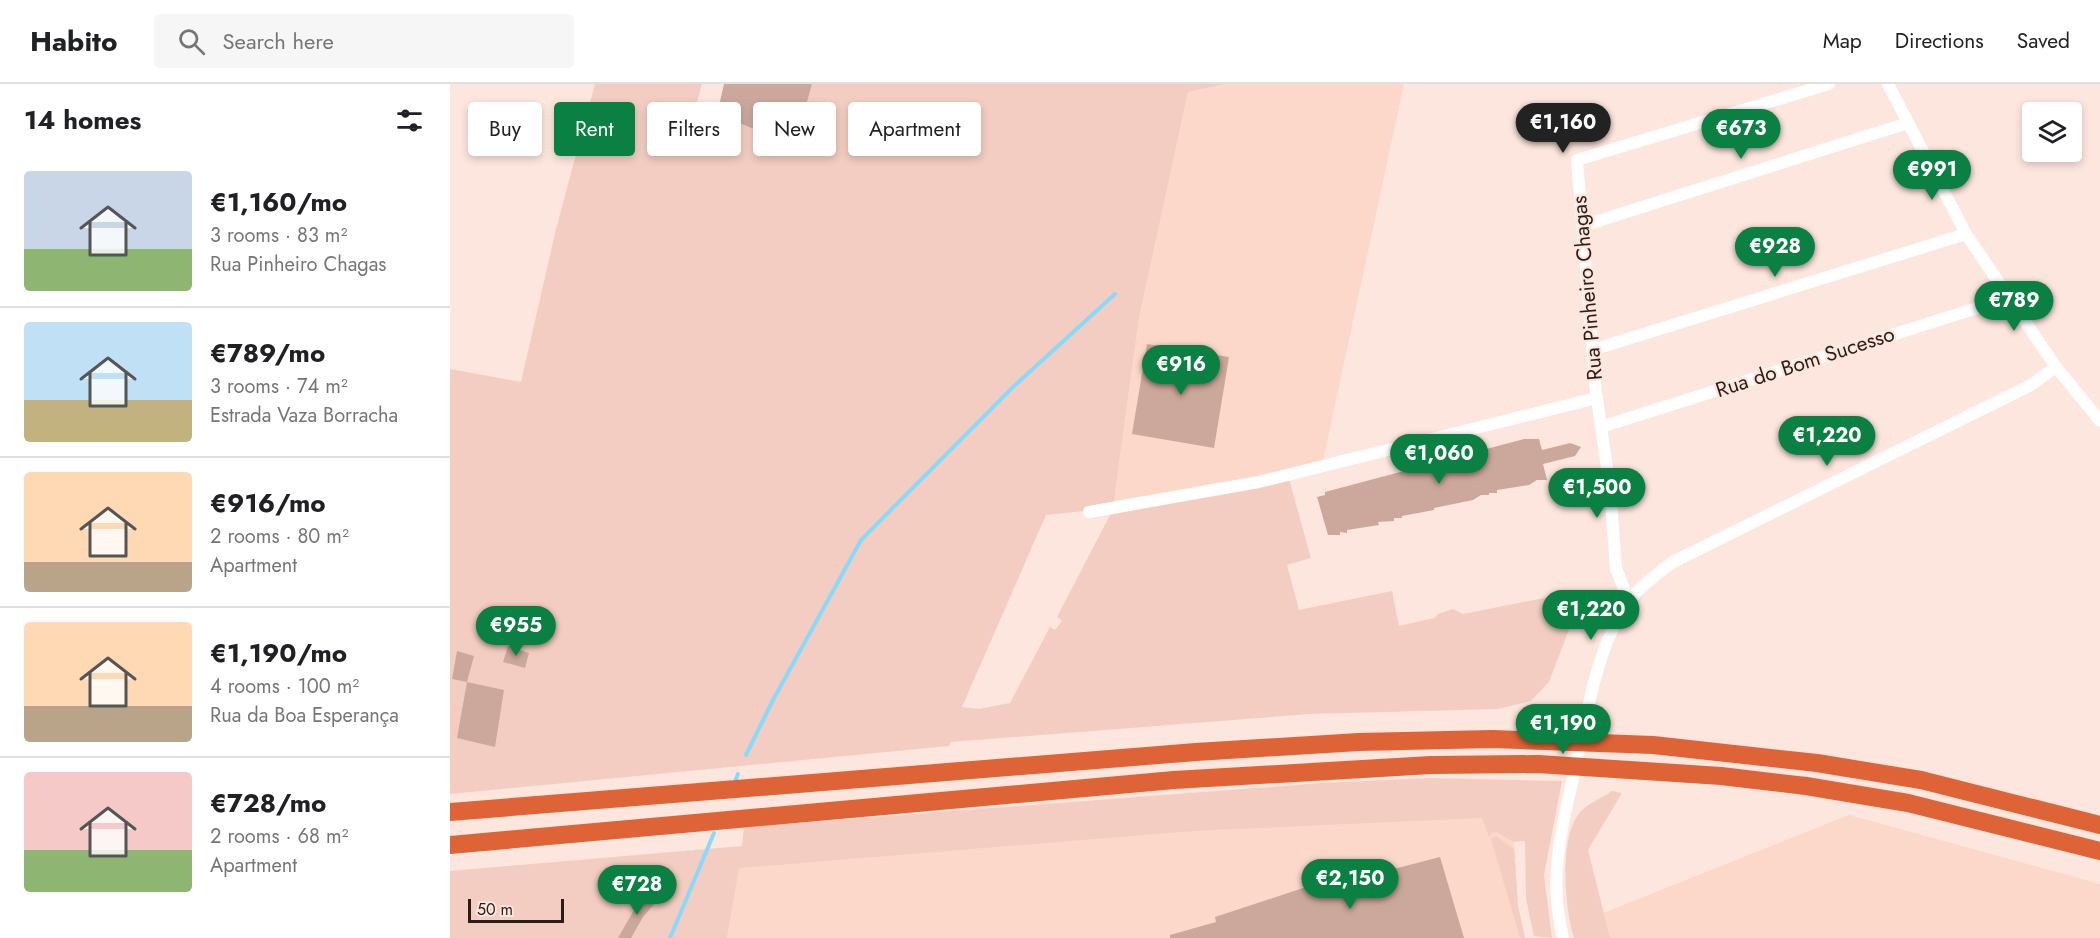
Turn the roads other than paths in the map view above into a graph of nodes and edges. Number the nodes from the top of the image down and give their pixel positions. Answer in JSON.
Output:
{"nodes":[{"id":1,"x":1829,"y":84,"type":"edge"},
{"id":2,"x":1888,"y":84,"type":"edge"},
{"id":3,"x":1908,"y":123,"type":"junction"},
{"id":4,"x":1582,"y":226,"type":"junction"},
{"id":5,"x":1966,"y":234,"type":"junction"},
{"id":6,"x":2008,"y":298,"type":"junction"},
{"id":7,"x":1592,"y":350,"type":"junction"},
{"id":8,"x":2056,"y":367,"type":"junction"},
{"id":9,"x":1597,"y":398,"type":"junction"},
{"id":10,"x":2100,"y":421,"type":"edge"},
{"id":11,"x":1601,"y":427,"type":"junction"},
{"id":12,"x":1089,"y":512,"type":"dead end"},
{"id":13,"x":1629,"y":603,"type":"junction"},
{"id":14,"x":450,"y":812,"type":"edge"},
{"id":15,"x":2100,"y":825,"type":"edge"},
{"id":16,"x":450,"y":845,"type":"edge"},
{"id":17,"x":2100,"y":851,"type":"edge"},
{"id":18,"x":1563,"y":938,"type":"edge"}],
"edges":[{"from":1,"to":4,"type":"street","name":"Rua Pinheiro Chagas"},
{"from":2,"to":3,"type":"street"},
{"from":3,"to":4,"type":"street"},
{"from":3,"to":5,"type":"street"},
{"from":4,"to":7,"type":"street","name":"Rua Pinheiro Chagas"},
{"from":5,"to":6,"type":"street"},
{"from":5,"to":7,"type":"street"},
{"from":6,"to":8,"type":"street"},
{"from":6,"to":11,"type":"street","name":"Rua do Bom Sucesso"},
{"from":7,"to":9,"type":"street","name":"Rua Pinheiro Chagas"},
{"from":8,"to":10,"type":"street"},
{"from":8,"to":13,"type":"street"},
{"from":9,"to":11,"type":"street","name":"Rua Pinheiro Chagas"},
{"from":9,"to":12,"type":"street"},
{"from":11,"to":13,"type":"street","name":"Rua Pinheiro Chagas"},
{"from":13,"to":18,"type":"street"},
{"from":14,"to":15,"type":"highway"},
{"from":16,"to":17,"type":"highway"}]}
